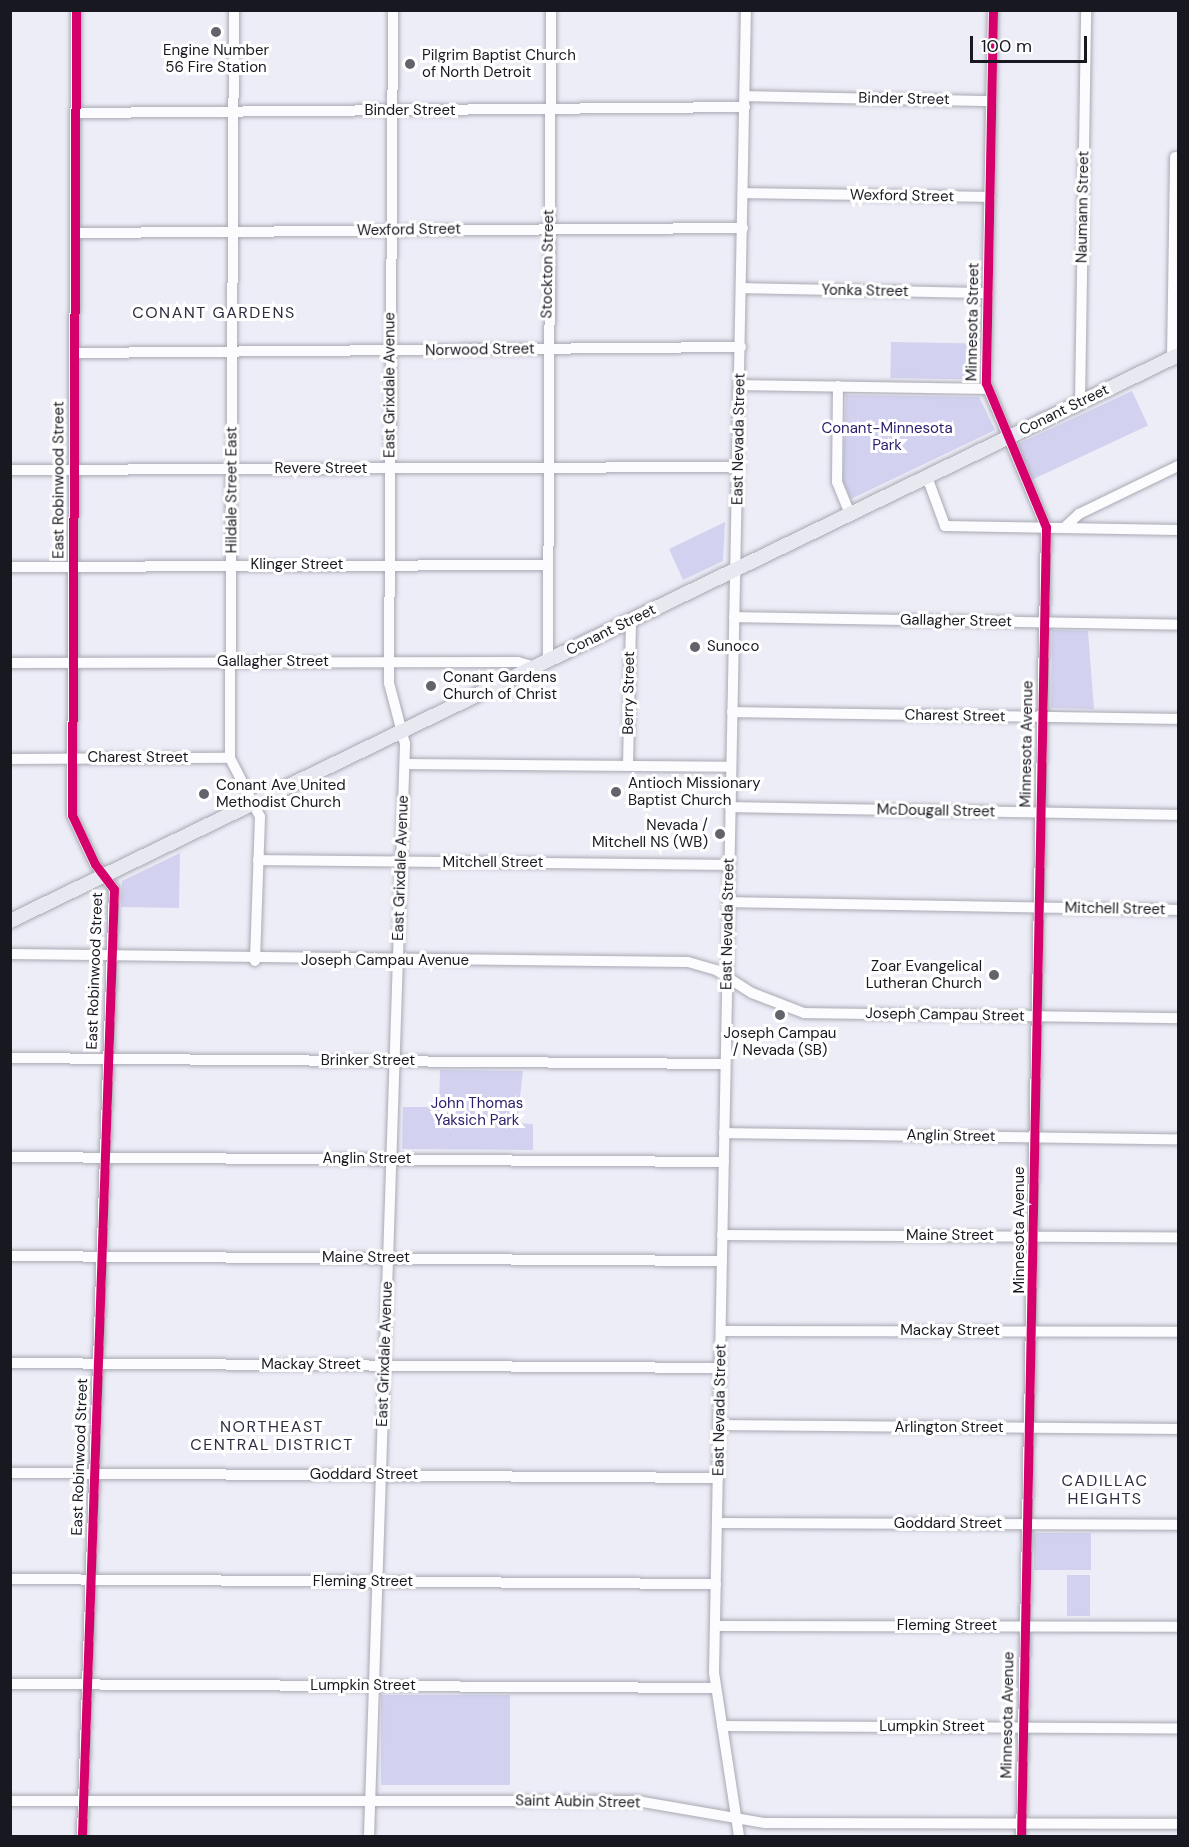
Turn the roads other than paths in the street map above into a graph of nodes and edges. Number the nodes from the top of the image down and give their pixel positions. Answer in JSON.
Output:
{"nodes":[{"id":1,"x":76,"y":10,"type":"edge"},
{"id":2,"x":234,"y":10,"type":"edge"},
{"id":3,"x":393,"y":10,"type":"edge"},
{"id":4,"x":550,"y":10,"type":"edge"},
{"id":5,"x":746,"y":10,"type":"edge"},
{"id":6,"x":993,"y":10,"type":"edge"},
{"id":7,"x":1086,"y":10,"type":"edge"},
{"id":8,"x":745,"y":101,"type":"junction"},
{"id":9,"x":991,"y":101,"type":"junction"},
{"id":10,"x":550,"y":110,"type":"junction"},
{"id":11,"x":392,"y":111,"type":"junction"},
{"id":12,"x":234,"y":112,"type":"junction"},
{"id":13,"x":76,"y":113,"type":"junction"},
{"id":14,"x":1175,"y":157,"type":"dead end"},
{"id":15,"x":743,"y":193,"type":"junction"},
{"id":16,"x":990,"y":197,"type":"junction"},
{"id":17,"x":742,"y":228,"type":"junction"},
{"id":18,"x":549,"y":229,"type":"junction"},
{"id":19,"x":391,"y":231,"type":"junction"},
{"id":20,"x":233,"y":232,"type":"junction"},
{"id":21,"x":75,"y":233,"type":"junction"},
{"id":22,"x":742,"y":288,"type":"junction"},
{"id":23,"x":988,"y":293,"type":"junction"},
{"id":24,"x":741,"y":347,"type":"junction"},
{"id":25,"x":547,"y":349,"type":"junction"},
{"id":26,"x":391,"y":351,"type":"junction"},
{"id":27,"x":75,"y":352,"type":"junction"},
{"id":28,"x":232,"y":352,"type":"junction"},
{"id":29,"x":1175,"y":356,"type":"edge"},
{"id":30,"x":740,"y":385,"type":"junction"},
{"id":31,"x":838,"y":387,"type":"junction"},
{"id":32,"x":987,"y":389,"type":"junction"},
{"id":33,"x":1080,"y":403,"type":"junction"},
{"id":34,"x":1007,"y":438,"type":"junction"},
{"id":35,"x":1179,"y":466,"type":"edge"},
{"id":36,"x":739,"y":467,"type":"junction"},
{"id":37,"x":547,"y":468,"type":"junction"},
{"id":38,"x":390,"y":469,"type":"junction"},
{"id":39,"x":10,"y":470,"type":"edge"},
{"id":40,"x":74,"y":470,"type":"junction"},
{"id":41,"x":232,"y":470,"type":"junction"},
{"id":42,"x":927,"y":477,"type":"junction"},
{"id":43,"x":850,"y":514,"type":"junction"},
{"id":44,"x":1046,"y":527,"type":"junction"},
{"id":45,"x":1064,"y":528,"type":"junction"},
{"id":46,"x":1179,"y":530,"type":"edge"},
{"id":47,"x":389,"y":565,"type":"junction"},
{"id":48,"x":548,"y":565,"type":"junction"},
{"id":49,"x":74,"y":566,"type":"junction"},
{"id":50,"x":231,"y":566,"type":"junction"},
{"id":51,"x":10,"y":567,"type":"edge"},
{"id":52,"x":735,"y":570,"type":"junction"},
{"id":53,"x":734,"y":617,"type":"junction"},
{"id":54,"x":631,"y":621,"type":"junction"},
{"id":55,"x":1045,"y":622,"type":"junction"},
{"id":56,"x":1179,"y":625,"type":"edge"},
{"id":57,"x":389,"y":661,"type":"junction"},
{"id":58,"x":231,"y":662,"type":"junction"},
{"id":59,"x":10,"y":663,"type":"edge"},
{"id":60,"x":73,"y":663,"type":"junction"},
{"id":61,"x":542,"y":664,"type":"junction"},
{"id":62,"x":732,"y":712,"type":"junction"},
{"id":63,"x":1043,"y":717,"type":"junction"},
{"id":64,"x":1179,"y":719,"type":"edge"},
{"id":65,"x":403,"y":731,"type":"junction"},
{"id":66,"x":72,"y":758,"type":"junction"},
{"id":67,"x":230,"y":758,"type":"junction"},
{"id":68,"x":10,"y":759,"type":"edge"},
{"id":69,"x":405,"y":764,"type":"junction"},
{"id":70,"x":628,"y":765,"type":"junction"},
{"id":71,"x":731,"y":766,"type":"junction"},
{"id":72,"x":255,"y":803,"type":"junction"},
{"id":73,"x":730,"y":807,"type":"junction"},
{"id":74,"x":1041,"y":813,"type":"junction"},
{"id":75,"x":1179,"y":815,"type":"edge"},
{"id":76,"x":258,"y":861,"type":"junction"},
{"id":77,"x":402,"y":863,"type":"junction"},
{"id":78,"x":729,"y":865,"type":"junction"},
{"id":79,"x":106,"y":876,"type":"junction"},
{"id":80,"x":728,"y":902,"type":"junction"},
{"id":81,"x":1041,"y":908,"type":"junction"},
{"id":82,"x":1179,"y":910,"type":"edge"},
{"id":83,"x":12,"y":916,"type":"edge"},
{"id":84,"x":10,"y":954,"type":"edge"},
{"id":85,"x":111,"y":960,"type":"junction"},
{"id":86,"x":255,"y":961,"type":"junction"},
{"id":87,"x":398,"y":962,"type":"junction"},
{"id":88,"x":727,"y":976,"type":"junction"},
{"id":89,"x":752,"y":993,"type":"joint"},
{"id":90,"x":1038,"y":1017,"type":"junction"},
{"id":91,"x":1179,"y":1018,"type":"edge"},
{"id":92,"x":10,"y":1058,"type":"edge"},
{"id":93,"x":108,"y":1059,"type":"junction"},
{"id":94,"x":395,"y":1061,"type":"junction"},
{"id":95,"x":726,"y":1064,"type":"junction"},
{"id":96,"x":724,"y":1133,"type":"junction"},
{"id":97,"x":1035,"y":1137,"type":"junction"},
{"id":98,"x":1179,"y":1139,"type":"edge"},
{"id":99,"x":10,"y":1157,"type":"edge"},
{"id":100,"x":105,"y":1158,"type":"junction"},
{"id":101,"x":392,"y":1160,"type":"junction"},
{"id":102,"x":723,"y":1162,"type":"junction"},
{"id":103,"x":722,"y":1235,"type":"junction"},
{"id":104,"x":1035,"y":1237,"type":"junction"},
{"id":105,"x":1179,"y":1237,"type":"edge"},
{"id":106,"x":10,"y":1256,"type":"edge"},
{"id":107,"x":101,"y":1257,"type":"junction"},
{"id":108,"x":389,"y":1258,"type":"junction"},
{"id":109,"x":722,"y":1261,"type":"junction"},
{"id":110,"x":721,"y":1331,"type":"junction"},
{"id":111,"x":1034,"y":1332,"type":"junction"},
{"id":112,"x":1179,"y":1332,"type":"edge"},
{"id":113,"x":10,"y":1363,"type":"edge"},
{"id":114,"x":98,"y":1364,"type":"junction"},
{"id":115,"x":385,"y":1366,"type":"junction"},
{"id":116,"x":720,"y":1368,"type":"junction"},
{"id":117,"x":720,"y":1425,"type":"junction"},
{"id":118,"x":1028,"y":1428,"type":"junction"},
{"id":119,"x":1179,"y":1429,"type":"edge"},
{"id":120,"x":10,"y":1473,"type":"edge"},
{"id":121,"x":94,"y":1473,"type":"junction"},
{"id":122,"x":381,"y":1475,"type":"junction"},
{"id":123,"x":718,"y":1478,"type":"junction"},
{"id":124,"x":717,"y":1523,"type":"junction"},
{"id":125,"x":1026,"y":1524,"type":"junction"},
{"id":126,"x":1179,"y":1525,"type":"edge"},
{"id":127,"x":10,"y":1579,"type":"edge"},
{"id":128,"x":90,"y":1580,"type":"junction"},
{"id":129,"x":378,"y":1582,"type":"junction"},
{"id":130,"x":716,"y":1584,"type":"junction"},
{"id":131,"x":715,"y":1626,"type":"junction"},
{"id":132,"x":1024,"y":1626,"type":"junction"},
{"id":133,"x":1179,"y":1627,"type":"edge"},
{"id":134,"x":10,"y":1684,"type":"edge"},
{"id":135,"x":87,"y":1684,"type":"junction"},
{"id":136,"x":374,"y":1686,"type":"junction"},
{"id":137,"x":716,"y":1688,"type":"junction"},
{"id":138,"x":722,"y":1726,"type":"junction"},
{"id":139,"x":1023,"y":1727,"type":"junction"},
{"id":140,"x":1179,"y":1728,"type":"edge"},
{"id":141,"x":83,"y":1800,"type":"junction"},
{"id":142,"x":370,"y":1800,"type":"junction"},
{"id":143,"x":10,"y":1801,"type":"edge"},
{"id":144,"x":737,"y":1820,"type":"junction"},
{"id":145,"x":1021,"y":1824,"type":"junction"},
{"id":146,"x":1179,"y":1824,"type":"edge"},
{"id":147,"x":82,"y":1836,"type":"edge"},
{"id":148,"x":369,"y":1836,"type":"edge"},
{"id":149,"x":739,"y":1836,"type":"edge"},
{"id":150,"x":1021,"y":1836,"type":"edge"}],
"edges":[{"from":1,"to":13,"type":"street","name":"East Robinwood Street"},
{"from":2,"to":12,"type":"street","name":"Hildale Street East"},
{"from":3,"to":11,"type":"street","name":"East Grixdale Avenue"},
{"from":4,"to":10,"type":"street","name":"Stockton Street"},
{"from":5,"to":8,"type":"street","name":"East Nevada Street"},
{"from":6,"to":9,"type":"street","name":"Minnesota Street"},
{"from":7,"to":33,"type":"street","name":"Naumann Street"},
{"from":8,"to":9,"type":"street","name":"Binder Street"},
{"from":8,"to":10,"type":"street","name":"Binder Street"},
{"from":8,"to":15,"type":"street","name":"East Nevada Street"},
{"from":9,"to":16,"type":"street","name":"Minnesota Street"},
{"from":10,"to":11,"type":"street","name":"Binder Street"},
{"from":10,"to":18,"type":"street","name":"Stockton Street"},
{"from":11,"to":12,"type":"street","name":"Binder Street"},
{"from":11,"to":19,"type":"street","name":"East Grixdale Avenue"},
{"from":12,"to":13,"type":"street","name":"Binder Street"},
{"from":12,"to":20,"type":"street","name":"Hildale Street East"},
{"from":13,"to":21,"type":"street","name":"East Robinwood Street"},
{"from":14,"to":29,"type":"street"},
{"from":15,"to":16,"type":"street","name":"Wexford Street"},
{"from":15,"to":17,"type":"street","name":"East Nevada Street"},
{"from":16,"to":23,"type":"street","name":"Minnesota Street"},
{"from":17,"to":18,"type":"street","name":"Wexford Street"},
{"from":17,"to":22,"type":"street","name":"East Nevada Street"},
{"from":18,"to":19,"type":"street","name":"Wexford Street"},
{"from":18,"to":25,"type":"street","name":"Stockton Street"},
{"from":19,"to":20,"type":"street","name":"Wexford Street"},
{"from":19,"to":26,"type":"street","name":"East Grixdale Avenue"},
{"from":20,"to":21,"type":"street","name":"Wexford Street"},
{"from":20,"to":28,"type":"street","name":"Hildale Street East"},
{"from":21,"to":27,"type":"street","name":"East Robinwood Street"},
{"from":22,"to":23,"type":"street","name":"Yonka Street"},
{"from":22,"to":24,"type":"street","name":"East Nevada Street"},
{"from":23,"to":32,"type":"street","name":"Minnesota Street"},
{"from":24,"to":25,"type":"street","name":"Norwood Street"},
{"from":24,"to":30,"type":"street","name":"East Nevada Street"},
{"from":25,"to":26,"type":"street","name":"Norwood Street"},
{"from":25,"to":37,"type":"street","name":"Stockton Street"},
{"from":26,"to":28,"type":"street","name":"Norwood Street"},
{"from":26,"to":38,"type":"street","name":"East Grixdale Avenue"},
{"from":27,"to":28,"type":"street","name":"Norwood Street"},
{"from":27,"to":40,"type":"street","name":"East Robinwood Street"},
{"from":28,"to":41,"type":"street","name":"Hildale Street East"},
{"from":29,"to":33,"type":"main road","name":"Conant Street"},
{"from":30,"to":31,"type":"street"},
{"from":30,"to":36,"type":"street","name":"East Nevada Street"},
{"from":31,"to":32,"type":"street"},
{"from":31,"to":43,"type":"street"},
{"from":32,"to":34,"type":"street","name":"Minnesota Street"},
{"from":33,"to":34,"type":"main road","name":"Conant Street"},
{"from":34,"to":42,"type":"main road","name":"Conant Street"},
{"from":34,"to":44,"type":"street","name":"Minnesota Street"},
{"from":35,"to":45,"type":"street"},
{"from":36,"to":37,"type":"street","name":"Revere Street"},
{"from":36,"to":52,"type":"street","name":"East Nevada Street"},
{"from":37,"to":38,"type":"street","name":"Revere Street"},
{"from":37,"to":48,"type":"street","name":"Stockton Street"},
{"from":38,"to":41,"type":"street","name":"Revere Street"},
{"from":38,"to":47,"type":"street","name":"East Grixdale Avenue"},
{"from":39,"to":40,"type":"street","name":"Revere Street"},
{"from":40,"to":41,"type":"street","name":"Revere Street"},
{"from":40,"to":49,"type":"street","name":"East Robinwood Street"},
{"from":41,"to":50,"type":"street","name":"Hildale Street East"},
{"from":42,"to":43,"type":"main road","name":"Conant Street"},
{"from":42,"to":44,"type":"street"},
{"from":43,"to":52,"type":"main road","name":"Conant Street"},
{"from":44,"to":45,"type":"street"},
{"from":44,"to":55,"type":"street","name":"Minnesota Street"},
{"from":45,"to":46,"type":"street"},
{"from":47,"to":48,"type":"street","name":"Klinger Street"},
{"from":47,"to":50,"type":"street","name":"Klinger Street"},
{"from":47,"to":57,"type":"street","name":"East Grixdale Avenue"},
{"from":48,"to":61,"type":"street","name":"Stockton Street"},
{"from":49,"to":50,"type":"street","name":"Klinger Street"},
{"from":49,"to":51,"type":"street","name":"Klinger Street"},
{"from":49,"to":60,"type":"street","name":"East Robinwood Street"},
{"from":50,"to":58,"type":"street","name":"Hildale Street East"},
{"from":52,"to":53,"type":"street","name":"East Nevada Street"},
{"from":52,"to":54,"type":"main road","name":"Conant Street"},
{"from":53,"to":55,"type":"street","name":"Gallagher Street"},
{"from":53,"to":62,"type":"street","name":"East Nevada Street"},
{"from":54,"to":61,"type":"main road","name":"Conant Street"},
{"from":54,"to":70,"type":"street","name":"Berry Street"},
{"from":55,"to":56,"type":"street","name":"Gallagher Street"},
{"from":55,"to":63,"type":"street","name":"Minnesota Avenue"},
{"from":57,"to":58,"type":"street","name":"Gallagher Street"},
{"from":57,"to":61,"type":"street","name":"Gallagher Street"},
{"from":57,"to":65,"type":"street","name":"East Grixdale Avenue"},
{"from":58,"to":60,"type":"street","name":"Gallagher Street"},
{"from":58,"to":67,"type":"street","name":"Hildale Street East"},
{"from":59,"to":60,"type":"street","name":"Gallagher Street"},
{"from":60,"to":66,"type":"street","name":"East Robinwood Street"},
{"from":61,"to":65,"type":"main road","name":"Conant Street"},
{"from":62,"to":63,"type":"street","name":"Charest Street"},
{"from":62,"to":71,"type":"street","name":"East Nevada Street"},
{"from":63,"to":64,"type":"street","name":"Charest Street"},
{"from":63,"to":74,"type":"street","name":"Minnesota Avenue"},
{"from":65,"to":69,"type":"street","name":"East Grixdale Avenue"},
{"from":65,"to":72,"type":"main road","name":"Conant Street"},
{"from":66,"to":67,"type":"street","name":"Charest Street"},
{"from":66,"to":68,"type":"street","name":"Charest Street"},
{"from":66,"to":79,"type":"street","name":"East Robinwood Street"},
{"from":67,"to":72,"type":"street","name":"Hildale Street East"},
{"from":69,"to":70,"type":"street"},
{"from":69,"to":77,"type":"street","name":"East Grixdale Avenue"},
{"from":70,"to":71,"type":"street"},
{"from":71,"to":73,"type":"street","name":"East Nevada Street"},
{"from":72,"to":76,"type":"street","name":"Hildale Street East"},
{"from":72,"to":79,"type":"main road","name":"Conant Street"},
{"from":73,"to":74,"type":"street","name":"McDougall Street"},
{"from":73,"to":78,"type":"street","name":"East Nevada Street"},
{"from":74,"to":75,"type":"street","name":"McDougall Street"},
{"from":74,"to":81,"type":"street","name":"Minnesota Avenue"},
{"from":76,"to":77,"type":"street","name":"Mitchell Street"},
{"from":76,"to":86,"type":"street","name":"Hildale Street East"},
{"from":77,"to":78,"type":"street","name":"Mitchell Street"},
{"from":77,"to":87,"type":"street","name":"East Grixdale Avenue"},
{"from":78,"to":80,"type":"street","name":"East Nevada Street"},
{"from":79,"to":83,"type":"main road","name":"Conant Street"},
{"from":79,"to":85,"type":"street","name":"East Robinwood Street"},
{"from":80,"to":81,"type":"street","name":"Mitchell Street"},
{"from":80,"to":88,"type":"street","name":"East Nevada Street"},
{"from":81,"to":82,"type":"street","name":"Mitchell Street"},
{"from":81,"to":90,"type":"street","name":"Minnesota Avenue"},
{"from":84,"to":85,"type":"street","name":"Joseph Campau Avenue"},
{"from":85,"to":86,"type":"street","name":"Joseph Campau Avenue"},
{"from":85,"to":93,"type":"street","name":"East Robinwood Street"},
{"from":86,"to":87,"type":"street","name":"Joseph Campau Avenue"},
{"from":87,"to":88,"type":"street","name":"Joseph Campau Avenue"},
{"from":87,"to":94,"type":"street","name":"East Grixdale Avenue"},
{"from":88,"to":89,"type":"street","name":"Joseph Campau Avenue"},
{"from":88,"to":95,"type":"street","name":"East Nevada Street"},
{"from":89,"to":90,"type":"street","name":"Joseph Campau Street"},
{"from":90,"to":91,"type":"street","name":"Joseph Campau Street"},
{"from":90,"to":97,"type":"street","name":"Minnesota Avenue"},
{"from":92,"to":93,"type":"street","name":"Brinker Street"},
{"from":93,"to":94,"type":"street","name":"Brinker Street"},
{"from":93,"to":100,"type":"street","name":"East Robinwood Street"},
{"from":94,"to":95,"type":"street","name":"Brinker Street"},
{"from":94,"to":101,"type":"street","name":"East Grixdale Avenue"},
{"from":95,"to":96,"type":"street","name":"East Nevada Street"},
{"from":96,"to":97,"type":"street","name":"Anglin Street"},
{"from":96,"to":102,"type":"street","name":"East Nevada Street"},
{"from":97,"to":98,"type":"street","name":"Anglin Street"},
{"from":97,"to":104,"type":"street","name":"Minnesota Avenue"},
{"from":99,"to":100,"type":"street","name":"Anglin Street"},
{"from":100,"to":101,"type":"street","name":"Anglin Street"},
{"from":100,"to":107,"type":"street","name":"East Robinwood Street"},
{"from":101,"to":102,"type":"street","name":"Anglin Street"},
{"from":101,"to":108,"type":"street","name":"East Grixdale Avenue"},
{"from":102,"to":103,"type":"street","name":"East Nevada Street"},
{"from":103,"to":104,"type":"street","name":"Maine Street"},
{"from":103,"to":109,"type":"street","name":"East Nevada Street"},
{"from":104,"to":105,"type":"street","name":"Maine Street"},
{"from":104,"to":111,"type":"street","name":"Minnesota Avenue"},
{"from":106,"to":107,"type":"street","name":"Maine Street"},
{"from":107,"to":108,"type":"street","name":"Maine Street"},
{"from":107,"to":114,"type":"street","name":"East Robinwood Street"},
{"from":108,"to":109,"type":"street","name":"Maine Street"},
{"from":108,"to":115,"type":"street","name":"East Grixdale Avenue"},
{"from":109,"to":110,"type":"street","name":"East Nevada Street"},
{"from":110,"to":111,"type":"street","name":"Mackay Street"},
{"from":110,"to":116,"type":"street","name":"East Nevada Street"},
{"from":111,"to":112,"type":"street","name":"Mackay Street"},
{"from":111,"to":118,"type":"street","name":"Minnesota Avenue"},
{"from":113,"to":114,"type":"street","name":"Mackay Street"},
{"from":114,"to":115,"type":"street","name":"Mackay Street"},
{"from":114,"to":121,"type":"street","name":"East Robinwood Street"},
{"from":115,"to":116,"type":"street","name":"Mackay Street"},
{"from":115,"to":122,"type":"street","name":"East Grixdale Avenue"},
{"from":116,"to":117,"type":"street","name":"East Nevada Street"},
{"from":117,"to":118,"type":"street","name":"Arlington Street"},
{"from":117,"to":123,"type":"street","name":"East Nevada Street"},
{"from":118,"to":119,"type":"street","name":"Arlington Street"},
{"from":118,"to":125,"type":"street","name":"Minnesota Avenue"},
{"from":120,"to":121,"type":"street","name":"Goddard Street"},
{"from":121,"to":122,"type":"street","name":"Goddard Street"},
{"from":121,"to":128,"type":"street","name":"East Robinwood Street"},
{"from":122,"to":123,"type":"street","name":"Goddard Street"},
{"from":122,"to":129,"type":"street","name":"East Grixdale Avenue"},
{"from":123,"to":124,"type":"street","name":"East Nevada Street"},
{"from":124,"to":125,"type":"street","name":"Goddard Street"},
{"from":124,"to":130,"type":"street","name":"East Nevada Street"},
{"from":125,"to":126,"type":"street","name":"Goddard Street"},
{"from":125,"to":132,"type":"street","name":"Minnesota Avenue"},
{"from":127,"to":128,"type":"street","name":"Fleming Street"},
{"from":128,"to":129,"type":"street","name":"Fleming Street"},
{"from":128,"to":135,"type":"street","name":"East Robinwood Street"},
{"from":129,"to":130,"type":"street","name":"Fleming Street"},
{"from":129,"to":136,"type":"street","name":"East Grixdale Avenue"},
{"from":130,"to":131,"type":"street","name":"East Nevada Street"},
{"from":131,"to":132,"type":"street","name":"Fleming Street"},
{"from":131,"to":137,"type":"street","name":"East Nevada Street"},
{"from":132,"to":133,"type":"street","name":"Fleming Street"},
{"from":132,"to":139,"type":"street","name":"Minnesota Avenue"},
{"from":134,"to":135,"type":"street","name":"Lumpkin Street"},
{"from":135,"to":136,"type":"street","name":"Lumpkin Street"},
{"from":135,"to":141,"type":"street","name":"East Robinwood Street"},
{"from":136,"to":137,"type":"street","name":"Lumpkin Street"},
{"from":136,"to":142,"type":"street","name":"East Grixdale Avenue"},
{"from":137,"to":138,"type":"street","name":"East Nevada Street"},
{"from":138,"to":139,"type":"street","name":"Lumpkin Street"},
{"from":138,"to":144,"type":"street","name":"East Nevada Street"},
{"from":139,"to":140,"type":"street","name":"Lumpkin Street"},
{"from":139,"to":145,"type":"street","name":"Minnesota Avenue"},
{"from":141,"to":142,"type":"street","name":"Saint Aubin Street"},
{"from":141,"to":143,"type":"street","name":"Saint Aubin Street"},
{"from":141,"to":147,"type":"street","name":"East Robinwood Street"},
{"from":142,"to":144,"type":"street","name":"Saint Aubin Street"},
{"from":142,"to":148,"type":"street","name":"East Grixdale Avenue"},
{"from":144,"to":145,"type":"street","name":"Saint Aubin Street"},
{"from":144,"to":149,"type":"street","name":"East Nevada Street"},
{"from":145,"to":146,"type":"street","name":"Saint Aubin Street"},
{"from":145,"to":150,"type":"street","name":"Minnesota Avenue"}]}
